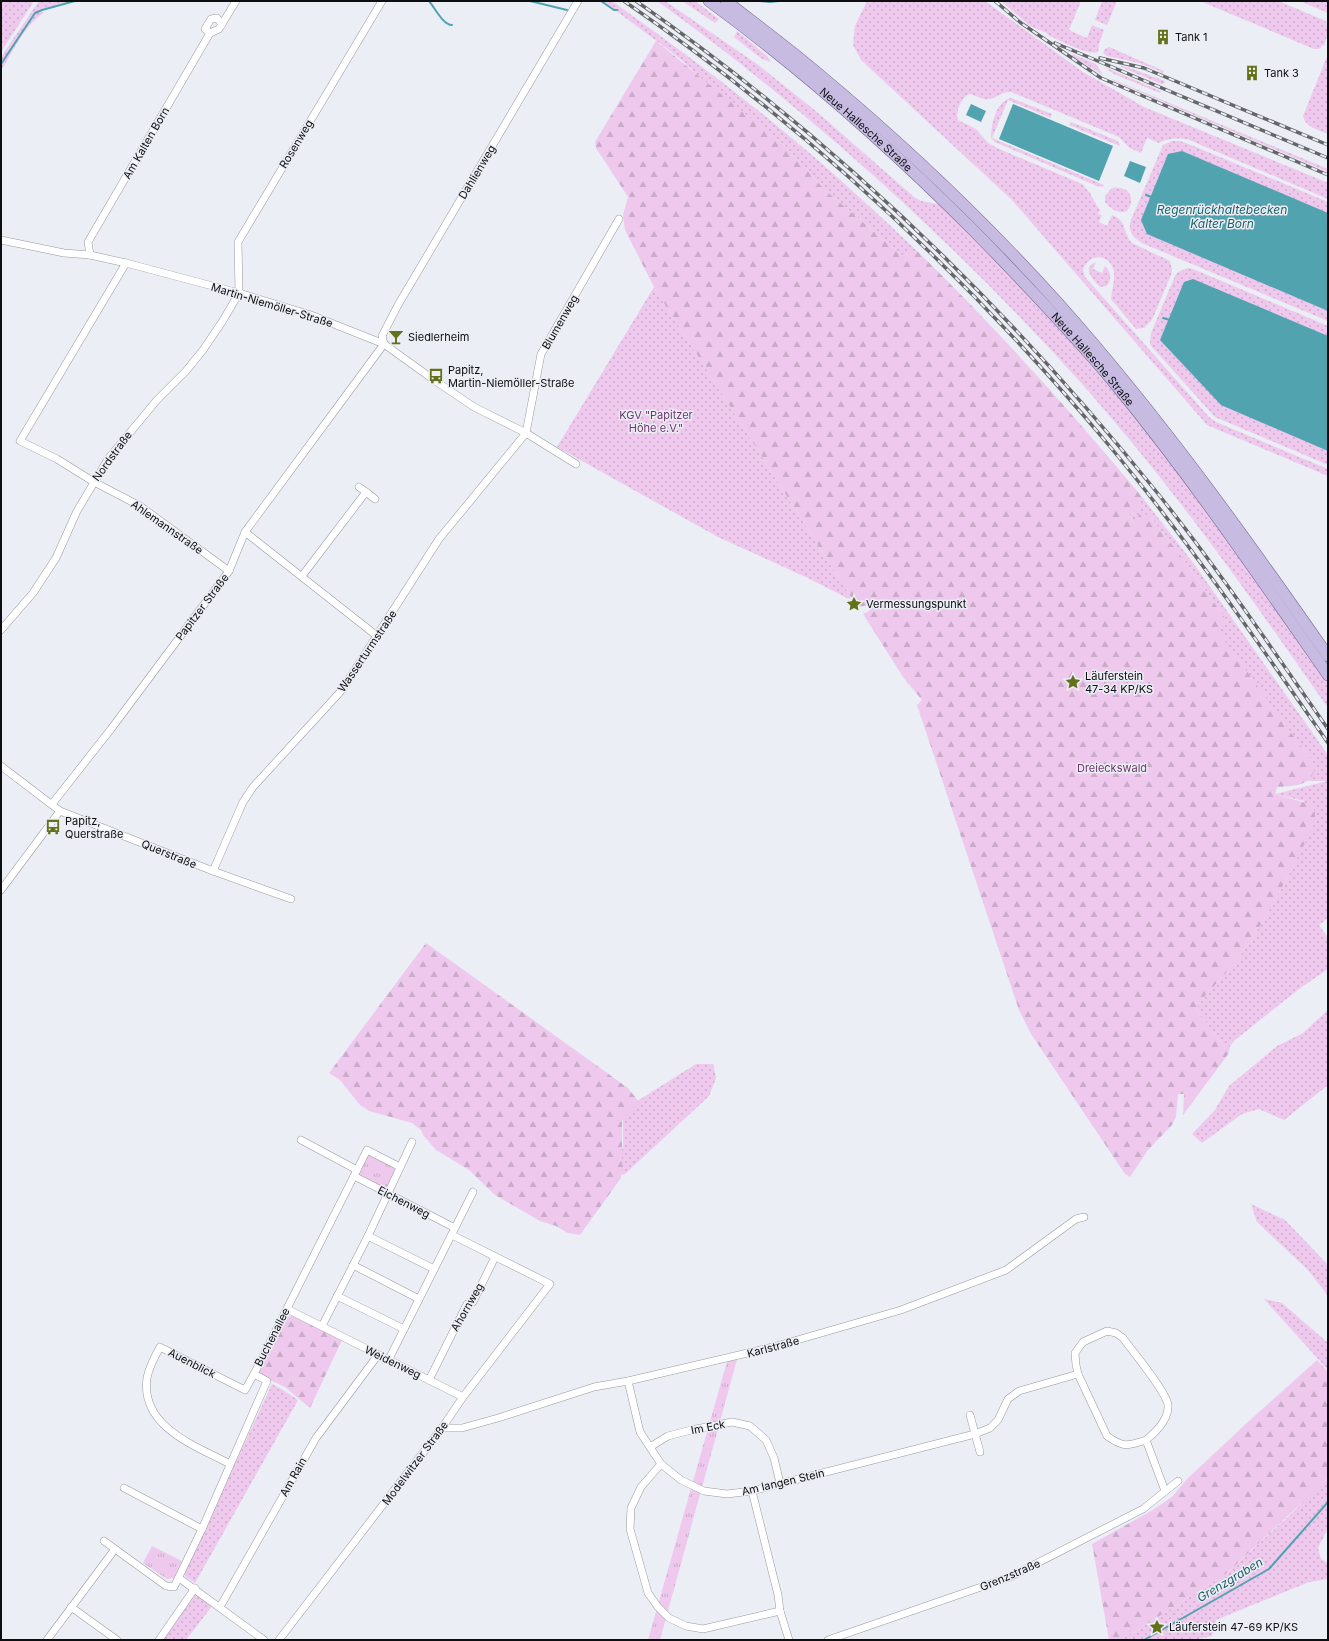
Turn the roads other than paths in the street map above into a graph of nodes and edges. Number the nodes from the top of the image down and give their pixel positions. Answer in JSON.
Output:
{"nodes":[{"id":1,"x":236,"y":1,"type":"edge"},
{"id":2,"x":382,"y":1,"type":"edge"},
{"id":3,"x":578,"y":1,"type":"edge"},
{"id":4,"x":709,"y":1,"type":"edge"},
{"id":5,"x":726,"y":1,"type":"edge"},
{"id":6,"x":222,"y":24,"type":"junction"},
{"id":7,"x":210,"y":33,"type":"junction"},
{"id":8,"x":816,"y":79,"type":"junction"},
{"id":9,"x":619,"y":219,"type":"dead end"},
{"id":10,"x":1,"y":240,"type":"edge"},
{"id":11,"x":90,"y":255,"type":"junction"},
{"id":12,"x":126,"y":263,"type":"junction"},
{"id":13,"x":239,"y":293,"type":"junction"},
{"id":14,"x":384,"y":344,"type":"junction"},
{"id":15,"x":526,"y":433,"type":"junction"},
{"id":16,"x":576,"y":464,"type":"dead end"},
{"id":17,"x":94,"y":482,"type":"junction"},
{"id":18,"x":358,"y":487,"type":"dead end"},
{"id":19,"x":366,"y":492,"type":"junction"},
{"id":20,"x":375,"y":499,"type":"dead end"},
{"id":21,"x":245,"y":532,"type":"junction"},
{"id":22,"x":229,"y":571,"type":"junction"},
{"id":23,"x":302,"y":576,"type":"junction"},
{"id":24,"x":1,"y":630,"type":"edge"},
{"id":25,"x":377,"y":636,"type":"junction"},
{"id":26,"x":1328,"y":656,"type":"edge"},
{"id":27,"x":1328,"y":675,"type":"edge"},
{"id":28,"x":1,"y":766,"type":"edge"},
{"id":29,"x":52,"y":804,"type":"junction"},
{"id":30,"x":60,"y":811,"type":"junction"},
{"id":31,"x":213,"y":871,"type":"junction"},
{"id":32,"x":1,"y":890,"type":"edge"},
{"id":33,"x":291,"y":899,"type":"dead end"},
{"id":34,"x":301,"y":1140,"type":"dead end"},
{"id":35,"x":412,"y":1142,"type":"dead end"},
{"id":36,"x":400,"y":1167,"type":"junction"},
{"id":37,"x":355,"y":1173,"type":"junction"},
{"id":38,"x":473,"y":1192,"type":"dead end"},
{"id":39,"x":388,"y":1194,"type":"junction"},
{"id":40,"x":1084,"y":1217,"type":"dead end"},
{"id":41,"x":455,"y":1228,"type":"junction"},
{"id":42,"x":452,"y":1235,"type":"junction"},
{"id":43,"x":368,"y":1236,"type":"junction"},
{"id":44,"x":495,"y":1257,"type":"junction"},
{"id":45,"x":353,"y":1265,"type":"junction"},
{"id":46,"x":434,"y":1269,"type":"junction"},
{"id":47,"x":337,"y":1296,"type":"junction"},
{"id":48,"x":419,"y":1299,"type":"junction"},
{"id":49,"x":287,"y":1309,"type":"junction"},
{"id":50,"x":322,"y":1326,"type":"junction"},
{"id":51,"x":404,"y":1329,"type":"junction"},
{"id":52,"x":378,"y":1355,"type":"junction"},
{"id":53,"x":389,"y":1360,"type":"junction"},
{"id":54,"x":254,"y":1374,"type":"junction"},
{"id":55,"x":1078,"y":1374,"type":"junction"},
{"id":56,"x":429,"y":1380,"type":"junction"},
{"id":57,"x":628,"y":1381,"type":"junction"},
{"id":58,"x":464,"y":1397,"type":"junction"},
{"id":59,"x":970,"y":1415,"type":"dead end"},
{"id":60,"x":442,"y":1428,"type":"junction"},
{"id":61,"x":975,"y":1434,"type":"junction"},
{"id":62,"x":1146,"y":1440,"type":"junction"},
{"id":63,"x":650,"y":1447,"type":"junction"},
{"id":64,"x":980,"y":1452,"type":"dead end"},
{"id":65,"x":230,"y":1464,"type":"junction"},
{"id":66,"x":661,"y":1464,"type":"junction"},
{"id":67,"x":1178,"y":1481,"type":"dead end"},
{"id":68,"x":780,"y":1483,"type":"junction"},
{"id":69,"x":124,"y":1488,"type":"dead end"},
{"id":70,"x":752,"y":1491,"type":"junction"},
{"id":71,"x":1165,"y":1491,"type":"junction"},
{"id":72,"x":202,"y":1529,"type":"junction"},
{"id":73,"x":104,"y":1541,"type":"dead end"},
{"id":74,"x":115,"y":1549,"type":"junction"},
{"id":75,"x":179,"y":1578,"type":"junction"},
{"id":76,"x":195,"y":1588,"type":"junction"},
{"id":77,"x":72,"y":1607,"type":"junction"},
{"id":78,"x":220,"y":1607,"type":"junction"},
{"id":79,"x":780,"y":1611,"type":"junction"},
{"id":80,"x":47,"y":1640,"type":"edge"},
{"id":81,"x":117,"y":1640,"type":"edge"},
{"id":82,"x":159,"y":1640,"type":"edge"},
{"id":83,"x":264,"y":1640,"type":"edge"},
{"id":84,"x":280,"y":1640,"type":"edge"},
{"id":85,"x":789,"y":1640,"type":"edge"},
{"id":86,"x":828,"y":1640,"type":"edge"}],
"edges":[{"from":1,"to":6,"type":"street","name":"Am Kalten Born"},
{"from":2,"to":13,"type":"street","name":"Rosenweg"},
{"from":3,"to":14,"type":"street","name":"Dahlienweg"},
{"from":4,"to":8,"type":"main road"},
{"from":5,"to":8,"type":"main road"},
{"from":6,"to":7,"type":"street","name":"Am Kalten Born"},
{"from":6,"to":7,"type":"street","name":"Am Kalten Born"},
{"from":7,"to":11,"type":"street","name":"Am Kalten Born"},
{"from":8,"to":26,"type":"main road","name":"Neue Hallesche Straße"},
{"from":8,"to":27,"type":"main road","name":"Neue Hallesche Straße"},
{"from":9,"to":15,"type":"street","name":"Blumenweg"},
{"from":10,"to":11,"type":"street","name":"Martin-Niemöller-Straße"},
{"from":11,"to":12,"type":"street","name":"Martin-Niemöller-Straße"},
{"from":12,"to":13,"type":"street","name":"Martin-Niemöller-Straße"},
{"from":12,"to":17,"type":"street","name":"Ahlemannstraße"},
{"from":13,"to":14,"type":"street","name":"Martin-Niemöller-Straße"},
{"from":13,"to":17,"type":"street","name":"Nordstraße"},
{"from":14,"to":15,"type":"street","name":"Martin-Niemöller-Straße"},
{"from":14,"to":21,"type":"street","name":"Papitzer Straße"},
{"from":15,"to":16,"type":"street","name":"Martin-Niemöller-Straße"},
{"from":15,"to":25,"type":"street","name":"Wasserturmstraße"},
{"from":17,"to":22,"type":"street","name":"Ahlemannstraße"},
{"from":17,"to":24,"type":"street","name":"Nordstraße"},
{"from":18,"to":19,"type":"street"},
{"from":19,"to":20,"type":"street"},
{"from":19,"to":23,"type":"street"},
{"from":21,"to":22,"type":"street","name":"Papitzer Straße"},
{"from":21,"to":23,"type":"street"},
{"from":22,"to":29,"type":"street","name":"Papitzer Straße"},
{"from":23,"to":25,"type":"street"},
{"from":25,"to":31,"type":"street","name":"Wasserturmstraße"},
{"from":28,"to":29,"type":"street","name":"Querstraße"},
{"from":29,"to":30,"type":"street","name":"Querstraße"},
{"from":30,"to":31,"type":"street","name":"Querstraße"},
{"from":30,"to":32,"type":"street"},
{"from":31,"to":33,"type":"street","name":"Querstraße"},
{"from":34,"to":37,"type":"street","name":"Eichenweg"},
{"from":35,"to":36,"type":"street"},
{"from":36,"to":37,"type":"street","name":"Buchenallee"},
{"from":36,"to":39,"type":"street"},
{"from":37,"to":39,"type":"street","name":"Eichenweg"},
{"from":37,"to":49,"type":"street","name":"Buchenallee"},
{"from":38,"to":41,"type":"street"},
{"from":39,"to":41,"type":"street","name":"Eichenweg"},
{"from":39,"to":43,"type":"street"},
{"from":40,"to":57,"type":"street","name":"Karlstraße"},
{"from":41,"to":42,"type":"street"},
{"from":42,"to":44,"type":"street"},
{"from":42,"to":46,"type":"street"},
{"from":43,"to":45,"type":"street"},
{"from":43,"to":46,"type":"street"},
{"from":44,"to":56,"type":"street","name":"Ahornweg"},
{"from":44,"to":58,"type":"street","name":"Modelwitzer Straße"},
{"from":45,"to":47,"type":"street"},
{"from":45,"to":48,"type":"street"},
{"from":46,"to":48,"type":"street"},
{"from":47,"to":50,"type":"street"},
{"from":47,"to":51,"type":"street"},
{"from":48,"to":51,"type":"street"},
{"from":49,"to":50,"type":"street","name":"Weidenweg"},
{"from":49,"to":54,"type":"street","name":"Buchenallee"},
{"from":50,"to":52,"type":"street","name":"Weidenweg"},
{"from":51,"to":53,"type":"street"},
{"from":52,"to":53,"type":"street","name":"Weidenweg"},
{"from":52,"to":78,"type":"street","name":"Am Rain"},
{"from":53,"to":56,"type":"street","name":"Weidenweg"},
{"from":54,"to":65,"type":"street","name":"Buchenallee"},
{"from":54,"to":65,"type":"street","name":"Auenblick"},
{"from":55,"to":61,"type":"street","name":"Am langen Stein"},
{"from":55,"to":62,"type":"street"},
{"from":55,"to":62,"type":"street"},
{"from":56,"to":58,"type":"street","name":"Weidenweg"},
{"from":57,"to":60,"type":"street","name":"Karlstraße"},
{"from":57,"to":63,"type":"street","name":"Am langen Stein"},
{"from":58,"to":60,"type":"street","name":"Modelwitzer Straße"},
{"from":59,"to":61,"type":"street"},
{"from":60,"to":84,"type":"street","name":"Modelwitzer Straße"},
{"from":61,"to":64,"type":"street"},
{"from":61,"to":68,"type":"street","name":"Am langen Stein"},
{"from":62,"to":71,"type":"street"},
{"from":63,"to":66,"type":"street","name":"Am langen Stein"},
{"from":63,"to":68,"type":"street","name":"Im Eck"},
{"from":65,"to":72,"type":"street","name":"Buchenallee"},
{"from":66,"to":70,"type":"street","name":"Am langen Stein"},
{"from":66,"to":79,"type":"street"},
{"from":67,"to":71,"type":"street","name":"Grenzstraße"},
{"from":68,"to":70,"type":"street","name":"Am langen Stein"},
{"from":69,"to":72,"type":"street"},
{"from":70,"to":79,"type":"street"},
{"from":71,"to":86,"type":"street","name":"Grenzstraße"},
{"from":72,"to":75,"type":"street","name":"Buchenallee"},
{"from":73,"to":74,"type":"street"},
{"from":74,"to":75,"type":"street"},
{"from":74,"to":77,"type":"street"},
{"from":75,"to":76,"type":"street"},
{"from":76,"to":78,"type":"street"},
{"from":76,"to":82,"type":"street"},
{"from":77,"to":80,"type":"street"},
{"from":77,"to":81,"type":"street"},
{"from":78,"to":83,"type":"street"},
{"from":79,"to":85,"type":"street"}]}
